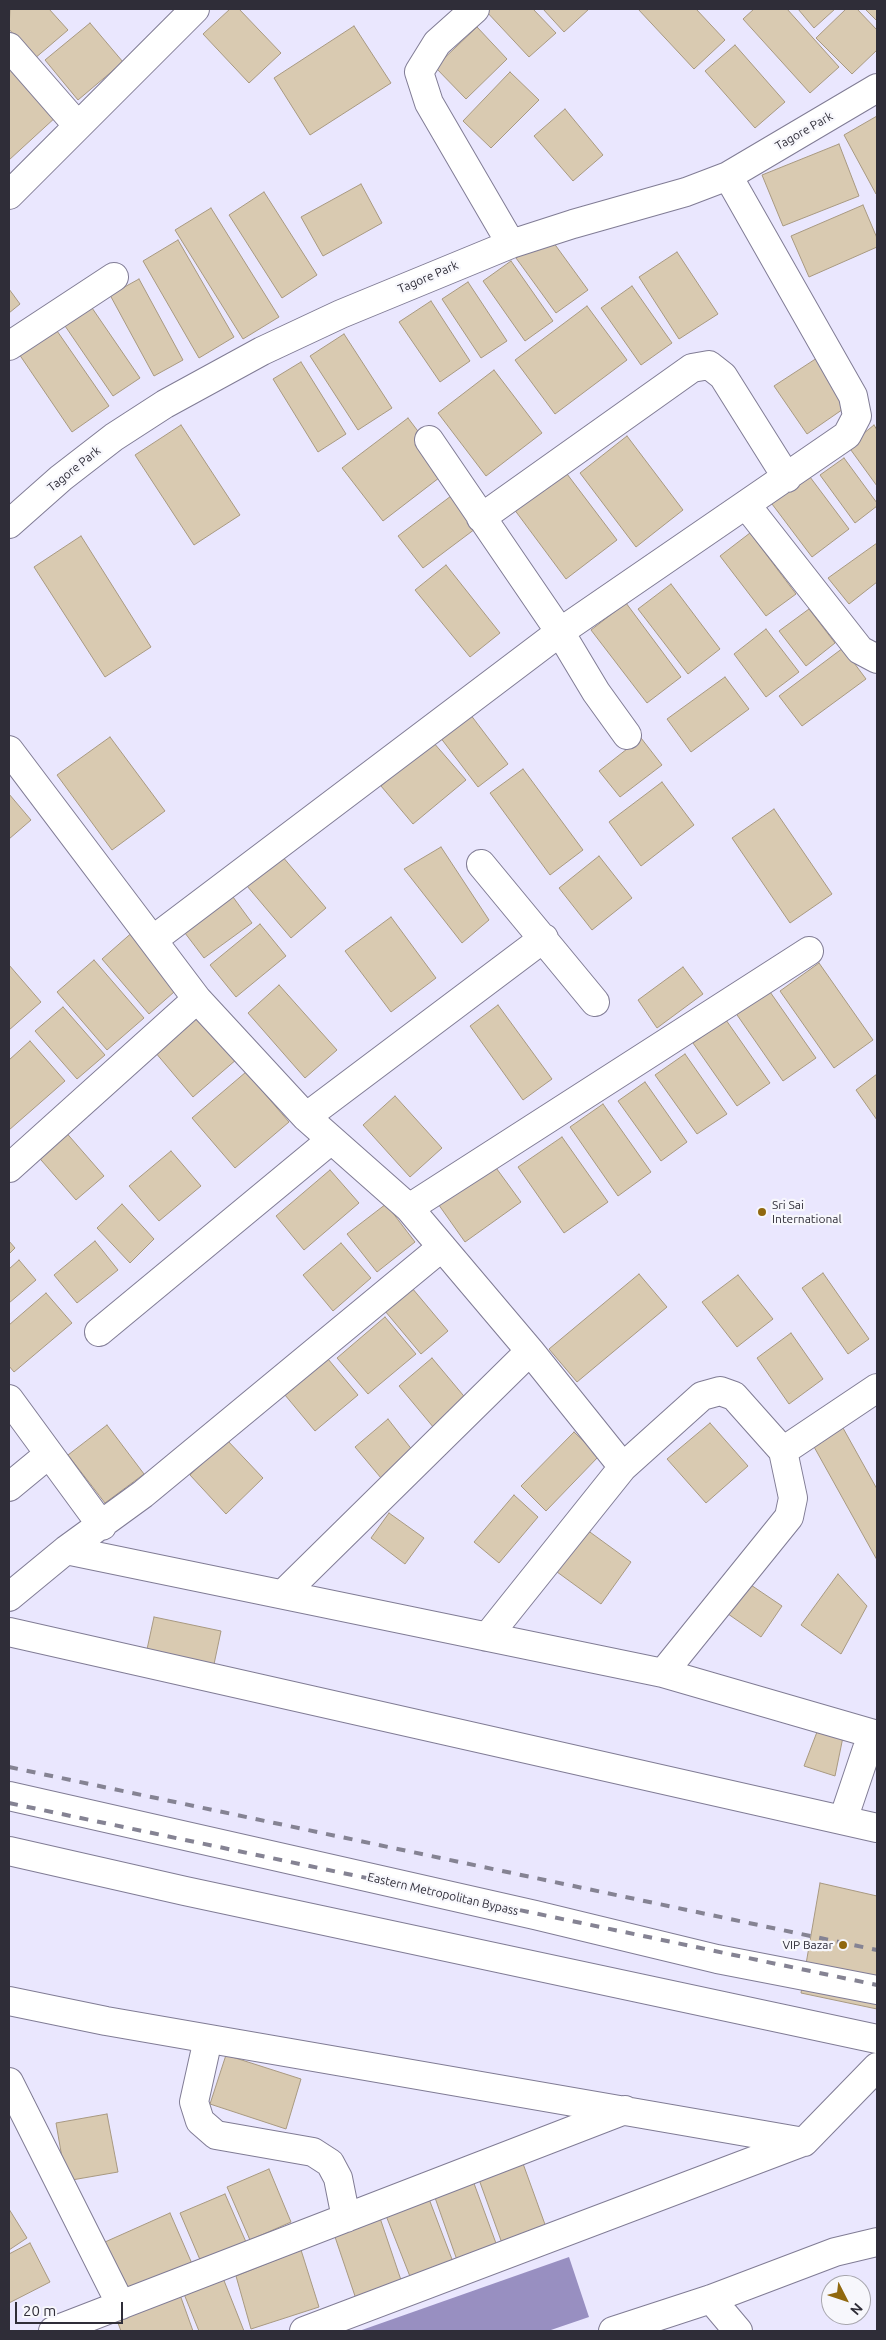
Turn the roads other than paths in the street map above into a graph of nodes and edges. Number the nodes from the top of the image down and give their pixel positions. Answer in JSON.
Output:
{"nodes":[{"id":1,"x":195,"y":9,"type":"edge"},
{"id":2,"x":475,"y":9,"type":"edge"},
{"id":3,"x":9,"y":47,"type":"edge"},
{"id":4,"x":877,"y":88,"type":"edge"},
{"id":5,"x":78,"y":126,"type":"junction"},
{"id":6,"x":728,"y":176,"type":"junction"},
{"id":7,"x":9,"y":195,"type":"edge"},
{"id":8,"x":511,"y":244,"type":"junction"},
{"id":9,"x":114,"y":277,"type":"dead end"},
{"id":10,"x":9,"y":346,"type":"edge"},
{"id":11,"x":429,"y":440,"type":"dead end"},
{"id":12,"x":787,"y":478,"type":"junction"},
{"id":13,"x":747,"y":506,"type":"junction"},
{"id":14,"x":481,"y":518,"type":"junction"},
{"id":15,"x":9,"y":524,"type":"edge"},
{"id":16,"x":560,"y":632,"type":"junction"},
{"id":17,"x":877,"y":659,"type":"edge"},
{"id":18,"x":627,"y":735,"type":"dead end"},
{"id":19,"x":9,"y":750,"type":"edge"},
{"id":20,"x":481,"y":864,"type":"dead end"},
{"id":21,"x":544,"y":938,"type":"junction"},
{"id":22,"x":154,"y":939,"type":"junction"},
{"id":23,"x":809,"y":951,"type":"dead end"},
{"id":24,"x":197,"y":999,"type":"junction"},
{"id":25,"x":595,"y":1002,"type":"dead end"},
{"id":26,"x":306,"y":1118,"type":"junction"},
{"id":27,"x":331,"y":1140,"type":"junction"},
{"id":28,"x":9,"y":1168,"type":"edge"},
{"id":29,"x":409,"y":1208,"type":"junction"},
{"id":30,"x":442,"y":1248,"type":"junction"},
{"id":31,"x":99,"y":1332,"type":"dead end"},
{"id":32,"x":530,"y":1350,"type":"junction"},
{"id":33,"x":877,"y":1388,"type":"edge"},
{"id":34,"x":9,"y":1399,"type":"edge"},
{"id":35,"x":783,"y":1451,"type":"junction"},
{"id":36,"x":49,"y":1454,"type":"junction"},
{"id":37,"x":623,"y":1467,"type":"junction"},
{"id":38,"x":9,"y":1486,"type":"edge"},
{"id":39,"x":102,"y":1526,"type":"junction"},
{"id":40,"x":66,"y":1550,"type":"junction"},
{"id":41,"x":284,"y":1593,"type":"junction"},
{"id":42,"x":9,"y":1597,"type":"edge"},
{"id":43,"x":9,"y":1632,"type":"edge"},
{"id":44,"x":487,"y":1637,"type":"junction"},
{"id":45,"x":663,"y":1674,"type":"junction"},
{"id":46,"x":875,"y":1735,"type":"edge"},
{"id":47,"x":9,"y":1796,"type":"edge"},
{"id":48,"x":843,"y":1820,"type":"junction"},
{"id":49,"x":877,"y":1828,"type":"edge"},
{"id":50,"x":9,"y":1851,"type":"edge"},
{"id":51,"x":877,"y":1990,"type":"edge"},
{"id":52,"x":9,"y":2001,"type":"edge"},
{"id":53,"x":208,"y":2039,"type":"junction"},
{"id":54,"x":877,"y":2039,"type":"edge"},
{"id":55,"x":877,"y":2067,"type":"edge"},
{"id":56,"x":9,"y":2082,"type":"edge"},
{"id":57,"x":625,"y":2110,"type":"junction"},
{"id":58,"x":804,"y":2142,"type":"junction"},
{"id":59,"x":346,"y":2218,"type":"junction"},
{"id":60,"x":875,"y":2246,"type":"edge"},
{"id":61,"x":711,"y":2298,"type":"junction"},
{"id":62,"x":121,"y":2305,"type":"junction"},
{"id":63,"x":53,"y":2331,"type":"edge"},
{"id":64,"x":304,"y":2331,"type":"edge"},
{"id":65,"x":613,"y":2331,"type":"edge"},
{"id":66,"x":738,"y":2331,"type":"edge"}],
"edges":[{"from":1,"to":5,"type":"street"},
{"from":2,"to":8,"type":"street"},
{"from":3,"to":5,"type":"street"},
{"from":4,"to":6,"type":"street","name":"Tagore Park"},
{"from":5,"to":7,"type":"street"},
{"from":6,"to":8,"type":"street","name":"Tagore Park"},
{"from":6,"to":12,"type":"street"},
{"from":8,"to":15,"type":"street","name":"Tagore Park"},
{"from":9,"to":10,"type":"street"},
{"from":11,"to":14,"type":"street"},
{"from":12,"to":13,"type":"street"},
{"from":12,"to":14,"type":"street"},
{"from":13,"to":16,"type":"street"},
{"from":13,"to":17,"type":"street"},
{"from":14,"to":16,"type":"street"},
{"from":16,"to":18,"type":"street"},
{"from":16,"to":22,"type":"street"},
{"from":19,"to":22,"type":"street"},
{"from":20,"to":21,"type":"street"},
{"from":21,"to":25,"type":"street"},
{"from":21,"to":26,"type":"street"},
{"from":22,"to":24,"type":"street"},
{"from":23,"to":29,"type":"street"},
{"from":24,"to":26,"type":"street"},
{"from":24,"to":28,"type":"street"},
{"from":26,"to":27,"type":"street"},
{"from":27,"to":29,"type":"street"},
{"from":27,"to":31,"type":"street"},
{"from":29,"to":30,"type":"street"},
{"from":30,"to":32,"type":"street"},
{"from":30,"to":39,"type":"street"},
{"from":32,"to":37,"type":"street"},
{"from":32,"to":41,"type":"street"},
{"from":33,"to":35,"type":"street"},
{"from":34,"to":36,"type":"street"},
{"from":35,"to":37,"type":"street"},
{"from":35,"to":45,"type":"street"},
{"from":36,"to":38,"type":"street"},
{"from":36,"to":39,"type":"street"},
{"from":37,"to":44,"type":"street"},
{"from":39,"to":40,"type":"street"},
{"from":40,"to":41,"type":"street"},
{"from":40,"to":42,"type":"street"},
{"from":41,"to":44,"type":"street"},
{"from":43,"to":48,"type":"street"},
{"from":44,"to":45,"type":"street"},
{"from":45,"to":46,"type":"street"},
{"from":46,"to":48,"type":"street"},
{"from":47,"to":51,"type":"street","name":"Eastern Metropolitan Bypass"},
{"from":48,"to":49,"type":"street"},
{"from":50,"to":54,"type":"street"},
{"from":52,"to":53,"type":"street"},
{"from":53,"to":57,"type":"street"},
{"from":53,"to":59,"type":"street"},
{"from":55,"to":58,"type":"street"},
{"from":56,"to":62,"type":"street"},
{"from":57,"to":58,"type":"street"},
{"from":57,"to":59,"type":"street"},
{"from":58,"to":64,"type":"street"},
{"from":59,"to":62,"type":"street"},
{"from":60,"to":61,"type":"street"},
{"from":61,"to":65,"type":"street"},
{"from":61,"to":66,"type":"street"},
{"from":62,"to":63,"type":"street"}]}
